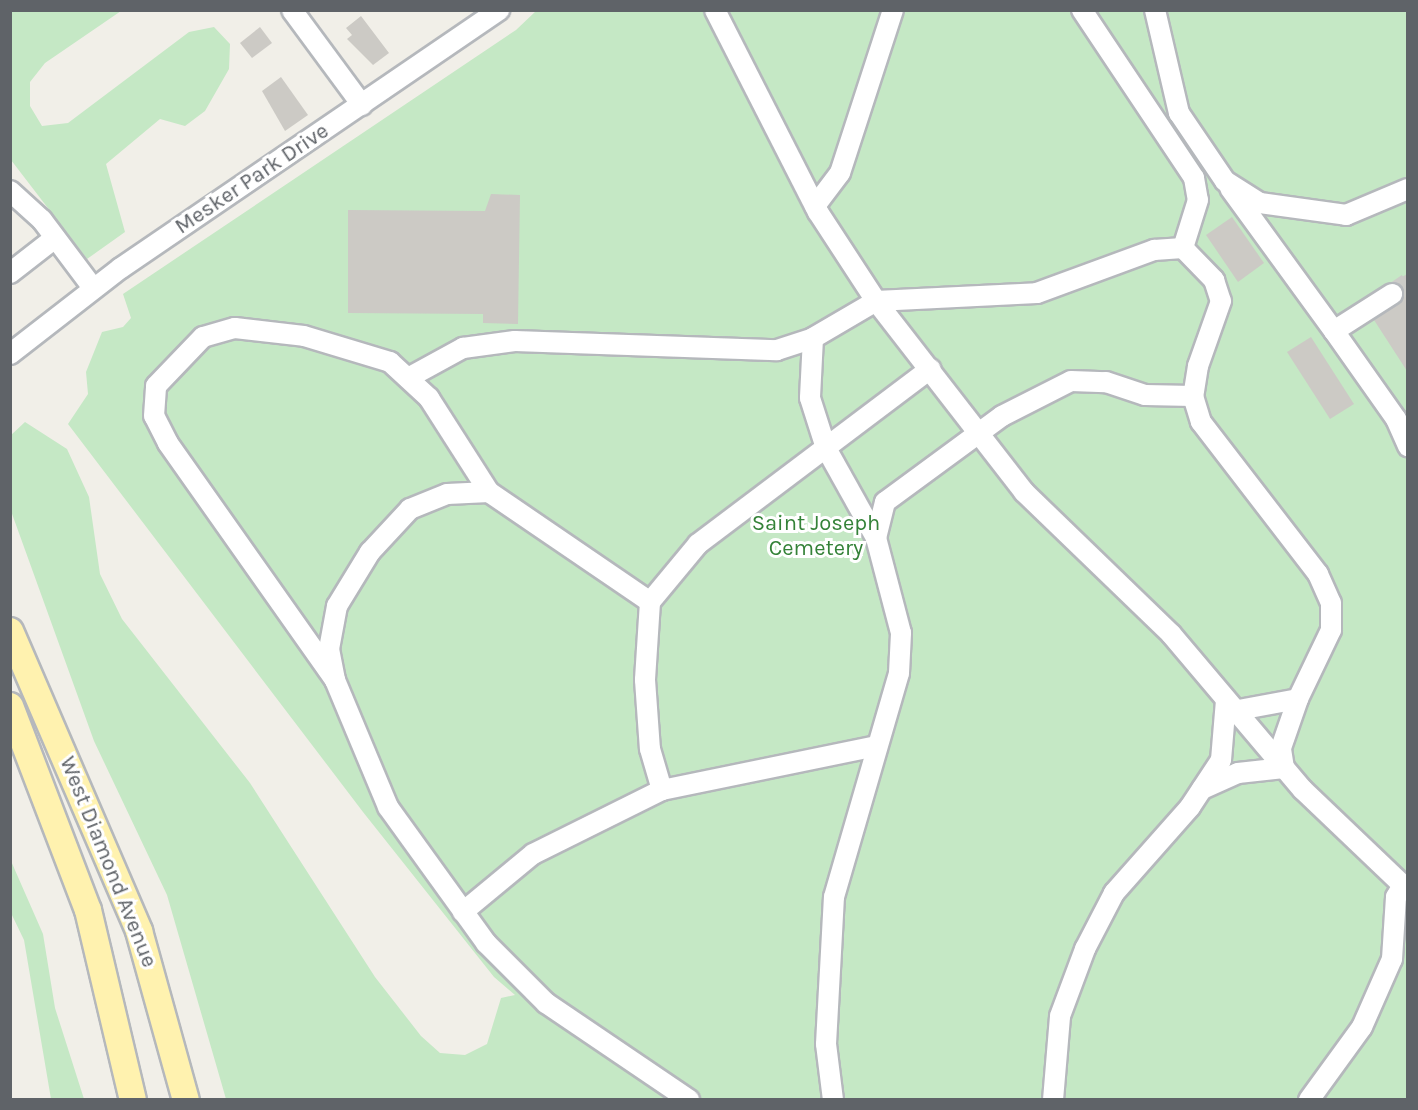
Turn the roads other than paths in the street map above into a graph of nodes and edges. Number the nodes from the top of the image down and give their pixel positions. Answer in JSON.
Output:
{"nodes":[{"id":1,"x":292,"y":10,"type":"edge"},
{"id":2,"x":499,"y":10,"type":"edge"},
{"id":3,"x":715,"y":10,"type":"edge"},
{"id":4,"x":893,"y":10,"type":"edge"},
{"id":5,"x":1082,"y":10,"type":"edge"},
{"id":6,"x":1155,"y":10,"type":"edge"},
{"id":7,"x":362,"y":105,"type":"junction"},
{"id":8,"x":1225,"y":181,"type":"junction"},
{"id":9,"x":1407,"y":189,"type":"edge"},
{"id":10,"x":10,"y":191,"type":"edge"},
{"id":11,"x":815,"y":206,"type":"junction"},
{"id":12,"x":1274,"y":207,"type":"junction"},
{"id":13,"x":1259,"y":230,"type":"junction"},
{"id":14,"x":55,"y":238,"type":"junction"},
{"id":15,"x":1183,"y":248,"type":"junction"},
{"id":16,"x":10,"y":273,"type":"edge"},
{"id":17,"x":93,"y":288,"type":"junction"},
{"id":18,"x":1392,"y":294,"type":"tunnel mouth"},
{"id":19,"x":876,"y":301,"type":"junction"},
{"id":20,"x":1334,"y":331,"type":"junction"},
{"id":21,"x":813,"y":338,"type":"junction"},
{"id":22,"x":10,"y":354,"type":"edge"},
{"id":23,"x":930,"y":369,"type":"junction"},
{"id":24,"x":408,"y":378,"type":"junction"},
{"id":25,"x":1193,"y":396,"type":"junction"},
{"id":26,"x":981,"y":433,"type":"junction"},
{"id":27,"x":1407,"y":446,"type":"edge"},
{"id":28,"x":826,"y":448,"type":"junction"},
{"id":29,"x":489,"y":492,"type":"junction"},
{"id":30,"x":876,"y":538,"type":"junction"},
{"id":31,"x":650,"y":602,"type":"junction"},
{"id":32,"x":10,"y":631,"type":"edge"},
{"id":33,"x":335,"y":680,"type":"junction"},
{"id":34,"x":1298,"y":699,"type":"junction"},
{"id":35,"x":10,"y":706,"type":"edge"},
{"id":36,"x":1230,"y":706,"type":"junction"},
{"id":37,"x":877,"y":746,"type":"junction"},
{"id":38,"x":1284,"y":768,"type":"junction"},
{"id":39,"x":1202,"y":789,"type":"junction"},
{"id":40,"x":662,"y":790,"type":"junction"},
{"id":41,"x":1405,"y":887,"type":"edge"},
{"id":42,"x":463,"y":912,"type":"junction"},
{"id":43,"x":133,"y":1100,"type":"edge"},
{"id":44,"x":186,"y":1100,"type":"edge"},
{"id":45,"x":689,"y":1100,"type":"edge"},
{"id":46,"x":833,"y":1100,"type":"edge"},
{"id":47,"x":1053,"y":1100,"type":"edge"},
{"id":48,"x":1309,"y":1100,"type":"edge"}],
"edges":[{"from":1,"to":7,"type":"street"},
{"from":2,"to":7,"type":"street","name":"Mesker Park Drive"},
{"from":3,"to":11,"type":"street"},
{"from":4,"to":11,"type":"street"},
{"from":5,"to":15,"type":"street"},
{"from":6,"to":8,"type":"street"},
{"from":7,"to":17,"type":"street","name":"Mesker Park Drive"},
{"from":8,"to":12,"type":"street"},
{"from":8,"to":13,"type":"street"},
{"from":9,"to":12,"type":"street"},
{"from":10,"to":14,"type":"street"},
{"from":11,"to":19,"type":"street"},
{"from":12,"to":13,"type":"street"},
{"from":13,"to":20,"type":"street"},
{"from":14,"to":16,"type":"street"},
{"from":14,"to":17,"type":"street"},
{"from":15,"to":19,"type":"street"},
{"from":15,"to":25,"type":"street"},
{"from":17,"to":22,"type":"street","name":"Mesker Park Drive"},
{"from":18,"to":20,"type":"street"},
{"from":19,"to":21,"type":"street"},
{"from":19,"to":23,"type":"street"},
{"from":20,"to":27,"type":"street"},
{"from":21,"to":24,"type":"street"},
{"from":21,"to":28,"type":"street"},
{"from":23,"to":26,"type":"street"},
{"from":23,"to":28,"type":"street"},
{"from":24,"to":29,"type":"street"},
{"from":24,"to":33,"type":"street"},
{"from":25,"to":26,"type":"street"},
{"from":25,"to":34,"type":"street"},
{"from":26,"to":30,"type":"street"},
{"from":26,"to":36,"type":"street"},
{"from":28,"to":30,"type":"street"},
{"from":28,"to":31,"type":"street"},
{"from":29,"to":31,"type":"street"},
{"from":29,"to":33,"type":"street"},
{"from":30,"to":37,"type":"street"},
{"from":31,"to":40,"type":"street"},
{"from":32,"to":44,"type":"main road","name":"West Diamond Avenue"},
{"from":33,"to":42,"type":"street"},
{"from":34,"to":36,"type":"street"},
{"from":34,"to":38,"type":"street"},
{"from":35,"to":43,"type":"main road","name":"West Diamond Avenue"},
{"from":36,"to":38,"type":"street"},
{"from":36,"to":39,"type":"street"},
{"from":37,"to":40,"type":"street"},
{"from":37,"to":46,"type":"street"},
{"from":38,"to":39,"type":"street"},
{"from":38,"to":41,"type":"street"},
{"from":39,"to":47,"type":"street"},
{"from":40,"to":42,"type":"street"},
{"from":41,"to":48,"type":"street"},
{"from":42,"to":45,"type":"street"}]}
